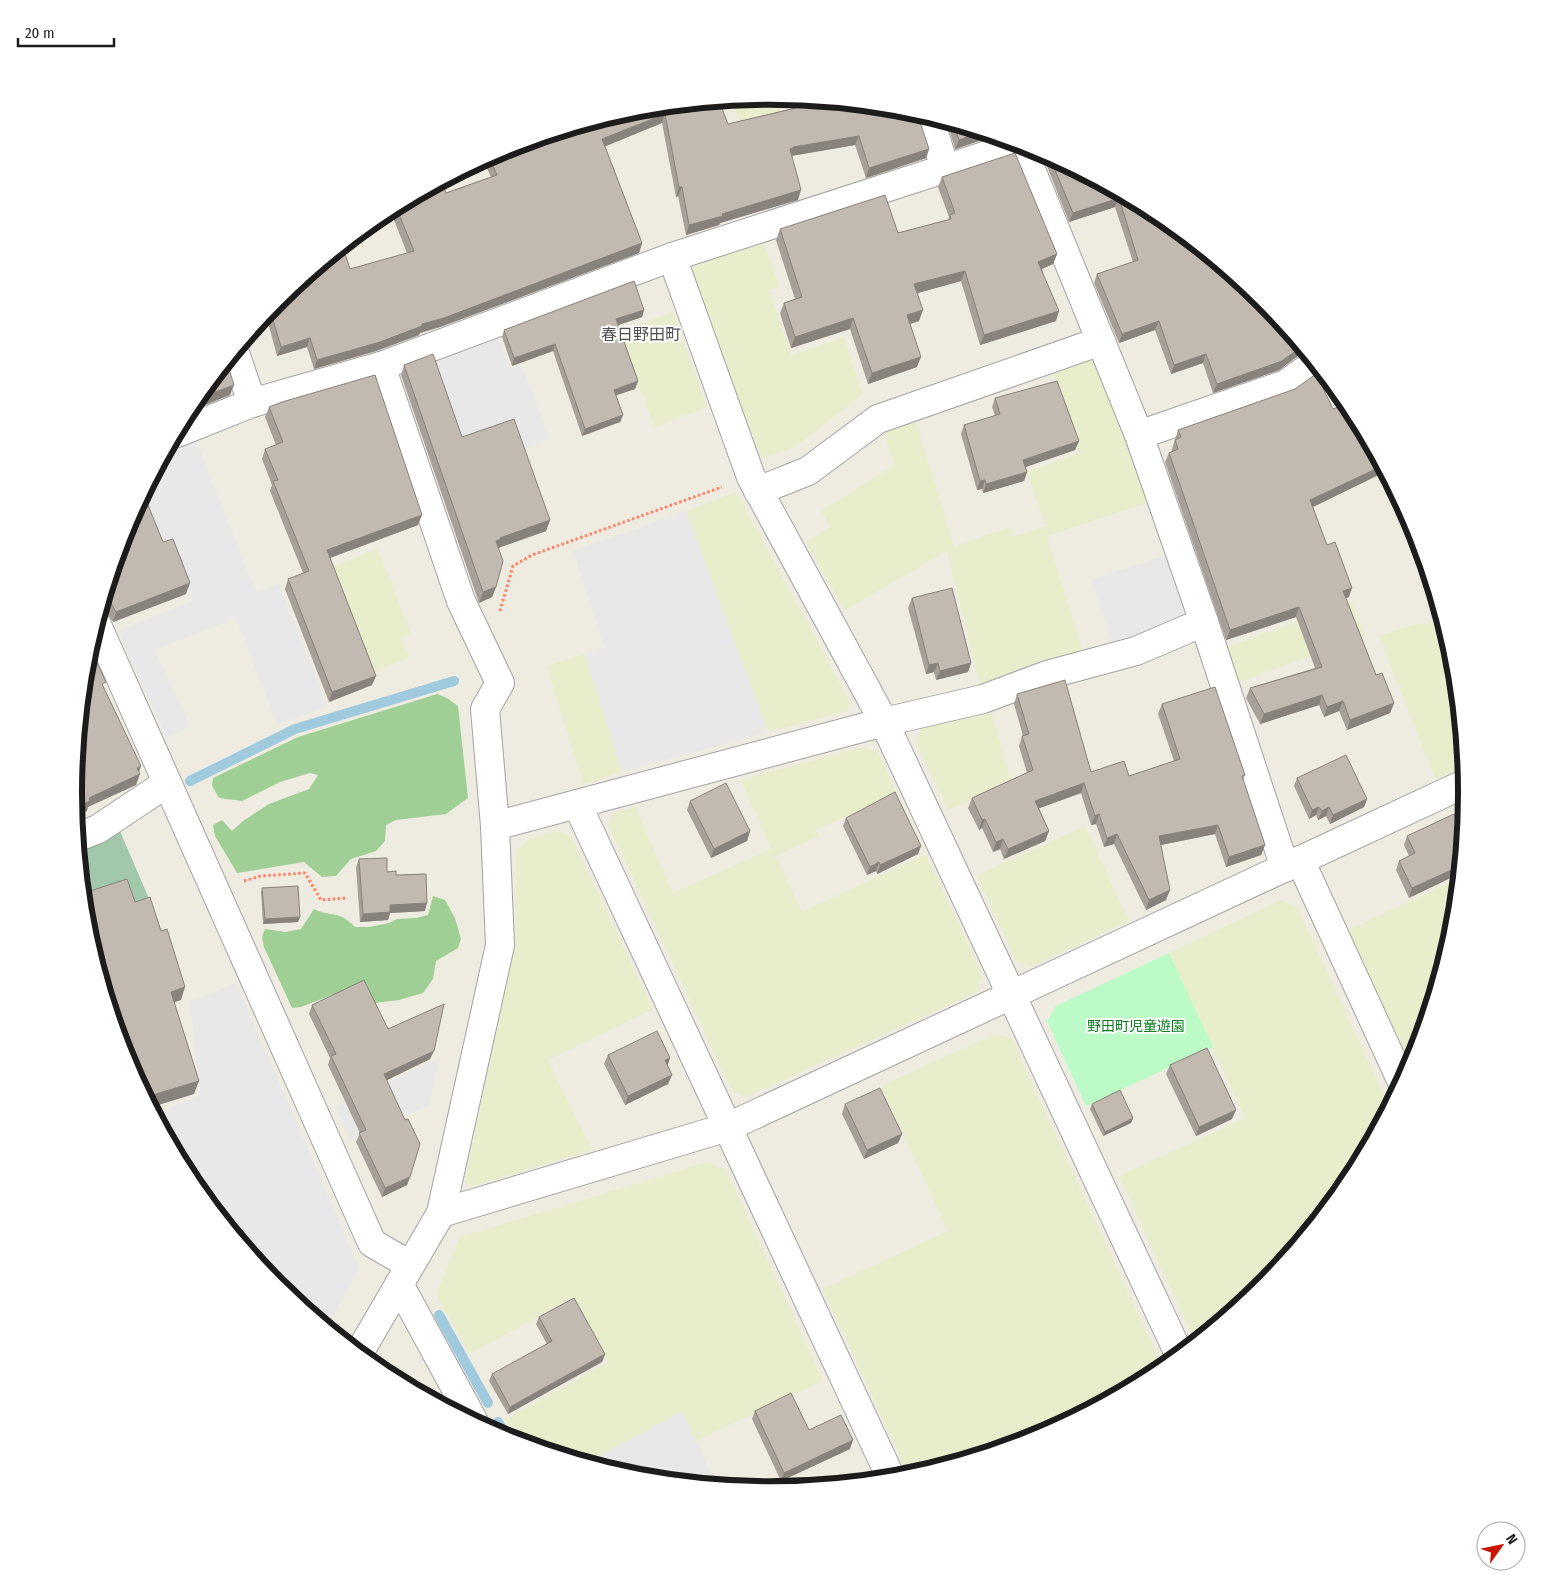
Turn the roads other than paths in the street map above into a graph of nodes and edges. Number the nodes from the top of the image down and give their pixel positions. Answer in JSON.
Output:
{"nodes":[{"id":1,"x":931,"y":124,"type":"edge"},
{"id":2,"x":1009,"y":148,"type":"edge"},
{"id":3,"x":1025,"y":154,"type":"edge"},
{"id":4,"x":945,"y":169,"type":"junction"},
{"id":5,"x":672,"y":257,"type":"junction"},
{"id":6,"x":1101,"y":341,"type":"junction"},
{"id":7,"x":237,"y":359,"type":"edge"},
{"id":8,"x":381,"y":366,"type":"junction"},
{"id":9,"x":1310,"y":367,"type":"edge"},
{"id":10,"x":252,"y":403,"type":"junction"},
{"id":11,"x":187,"y":429,"type":"edge"},
{"id":12,"x":1139,"y":435,"type":"junction"},
{"id":13,"x":755,"y":484,"type":"junction"},
{"id":14,"x":1204,"y":622,"type":"junction"},
{"id":15,"x":101,"y":635,"type":"edge"},
{"id":16,"x":884,"y":722,"type":"junction"},
{"id":17,"x":167,"y":783,"type":"junction"},
{"id":18,"x":1458,"y":787,"type":"edge"},
{"id":19,"x":577,"y":804,"type":"junction"},
{"id":20,"x":495,"y":826,"type":"junction"},
{"id":21,"x":84,"y":835,"type":"edge"},
{"id":22,"x":1292,"y":864,"type":"junction"},
{"id":23,"x":1012,"y":994,"type":"junction"},
{"id":24,"x":1398,"y":1074,"type":"edge"},
{"id":25,"x":728,"y":1127,"type":"junction"},
{"id":26,"x":441,"y":1213,"type":"junction"},
{"id":27,"x":405,"y":1275,"type":"junction"},
{"id":28,"x":362,"y":1346,"type":"edge"},
{"id":29,"x":1176,"y":1348,"type":"edge"},
{"id":30,"x":470,"y":1412,"type":"edge"},
{"id":31,"x":888,"y":1471,"type":"edge"}],
"edges":[{"from":1,"to":4,"type":"street"},
{"from":2,"to":4,"type":"street"},
{"from":3,"to":6,"type":"street"},
{"from":4,"to":5,"type":"street"},
{"from":5,"to":8,"type":"street"},
{"from":5,"to":13,"type":"street"},
{"from":6,"to":12,"type":"street"},
{"from":6,"to":13,"type":"street"},
{"from":7,"to":10,"type":"street"},
{"from":8,"to":10,"type":"street"},
{"from":8,"to":20,"type":"street"},
{"from":9,"to":12,"type":"street"},
{"from":10,"to":11,"type":"street"},
{"from":12,"to":14,"type":"street"},
{"from":13,"to":16,"type":"street"},
{"from":14,"to":16,"type":"street"},
{"from":14,"to":22,"type":"street"},
{"from":15,"to":17,"type":"street"},
{"from":16,"to":19,"type":"street"},
{"from":16,"to":23,"type":"street"},
{"from":17,"to":21,"type":"street"},
{"from":17,"to":27,"type":"street"},
{"from":18,"to":22,"type":"street"},
{"from":19,"to":20,"type":"street"},
{"from":19,"to":25,"type":"street"},
{"from":20,"to":26,"type":"street"},
{"from":22,"to":23,"type":"street"},
{"from":22,"to":24,"type":"street"},
{"from":23,"to":25,"type":"street"},
{"from":23,"to":29,"type":"street"},
{"from":25,"to":26,"type":"street"},
{"from":25,"to":31,"type":"street"},
{"from":26,"to":27,"type":"street"},
{"from":27,"to":28,"type":"street"},
{"from":27,"to":30,"type":"street"}]}
